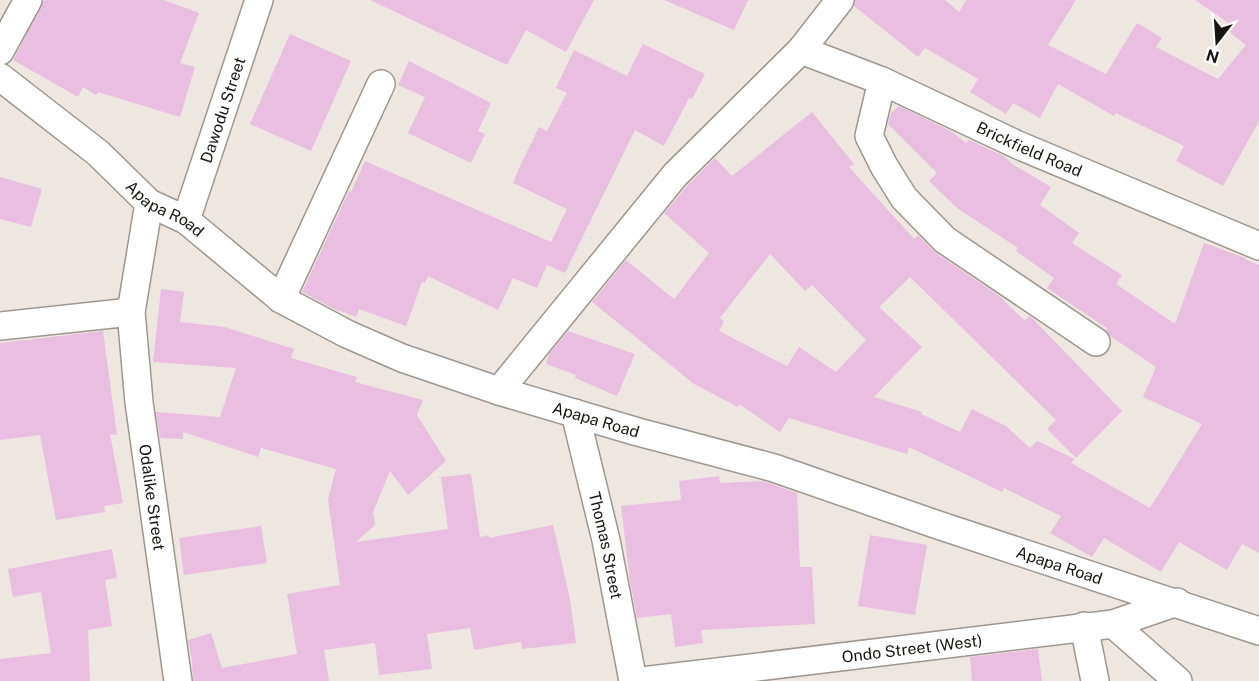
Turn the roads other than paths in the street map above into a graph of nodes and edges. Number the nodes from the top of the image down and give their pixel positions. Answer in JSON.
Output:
{"nodes":[{"id":1,"x":28,"y":0,"type":"edge"},
{"id":2,"x":259,"y":0,"type":"edge"},
{"id":3,"x":840,"y":0,"type":"edge"},
{"id":4,"x":2,"y":43,"type":"edge"},
{"id":5,"x":801,"y":50,"type":"junction"},
{"id":6,"x":0,"y":77,"type":"edge"},
{"id":7,"x":882,"y":81,"type":"junction"},
{"id":8,"x":381,"y":84,"type":"dead end"},
{"id":9,"x":150,"y":203,"type":"junction"},
{"id":10,"x":186,"y":220,"type":"junction"},
{"id":11,"x":1259,"y":246,"type":"edge"},
{"id":12,"x":281,"y":298,"type":"junction"},
{"id":13,"x":131,"y":312,"type":"junction"},
{"id":14,"x":0,"y":326,"type":"edge"},
{"id":15,"x":1096,"y":342,"type":"dead end"},
{"id":16,"x":499,"y":391,"type":"junction"},
{"id":17,"x":575,"y":413,"type":"junction"},
{"id":18,"x":1177,"y":602,"type":"junction"},
{"id":19,"x":1113,"y":624,"type":"junction"},
{"id":20,"x":1084,"y":626,"type":"junction"},
{"id":21,"x":1259,"y":631,"type":"edge"},
{"id":22,"x":178,"y":681,"type":"edge"},
{"id":23,"x":633,"y":681,"type":"edge"},
{"id":24,"x":642,"y":681,"type":"edge"},
{"id":25,"x":1095,"y":681,"type":"edge"},
{"id":26,"x":1178,"y":681,"type":"edge"}],
"edges":[{"from":1,"to":4,"type":"street"},
{"from":2,"to":10,"type":"street","name":"Dawodu Street"},
{"from":3,"to":5,"type":"street"},
{"from":5,"to":7,"type":"street","name":"Brickfield Road"},
{"from":5,"to":16,"type":"street"},
{"from":6,"to":9,"type":"street","name":"Apapa Road"},
{"from":7,"to":11,"type":"street","name":"Brickfield Road"},
{"from":7,"to":15,"type":"street"},
{"from":8,"to":12,"type":"street"},
{"from":9,"to":10,"type":"street","name":"Apapa Road"},
{"from":9,"to":13,"type":"street","name":"Odalike Street"},
{"from":10,"to":12,"type":"street","name":"Apapa Road"},
{"from":12,"to":16,"type":"street","name":"Apapa Road"},
{"from":13,"to":14,"type":"street"},
{"from":13,"to":22,"type":"street","name":"Odalike Street"},
{"from":16,"to":17,"type":"street","name":"Apapa Road"},
{"from":17,"to":18,"type":"street","name":"Apapa Road"},
{"from":17,"to":23,"type":"street","name":"Thomas Street"},
{"from":18,"to":19,"type":"street","name":"Ondo Street (West)"},
{"from":18,"to":21,"type":"street","name":"Apapa Road"},
{"from":19,"to":20,"type":"street","name":"Ondo Street (West)"},
{"from":19,"to":26,"type":"street"},
{"from":20,"to":24,"type":"street","name":"Ondo Street (West)"},
{"from":20,"to":25,"type":"street"}]}
